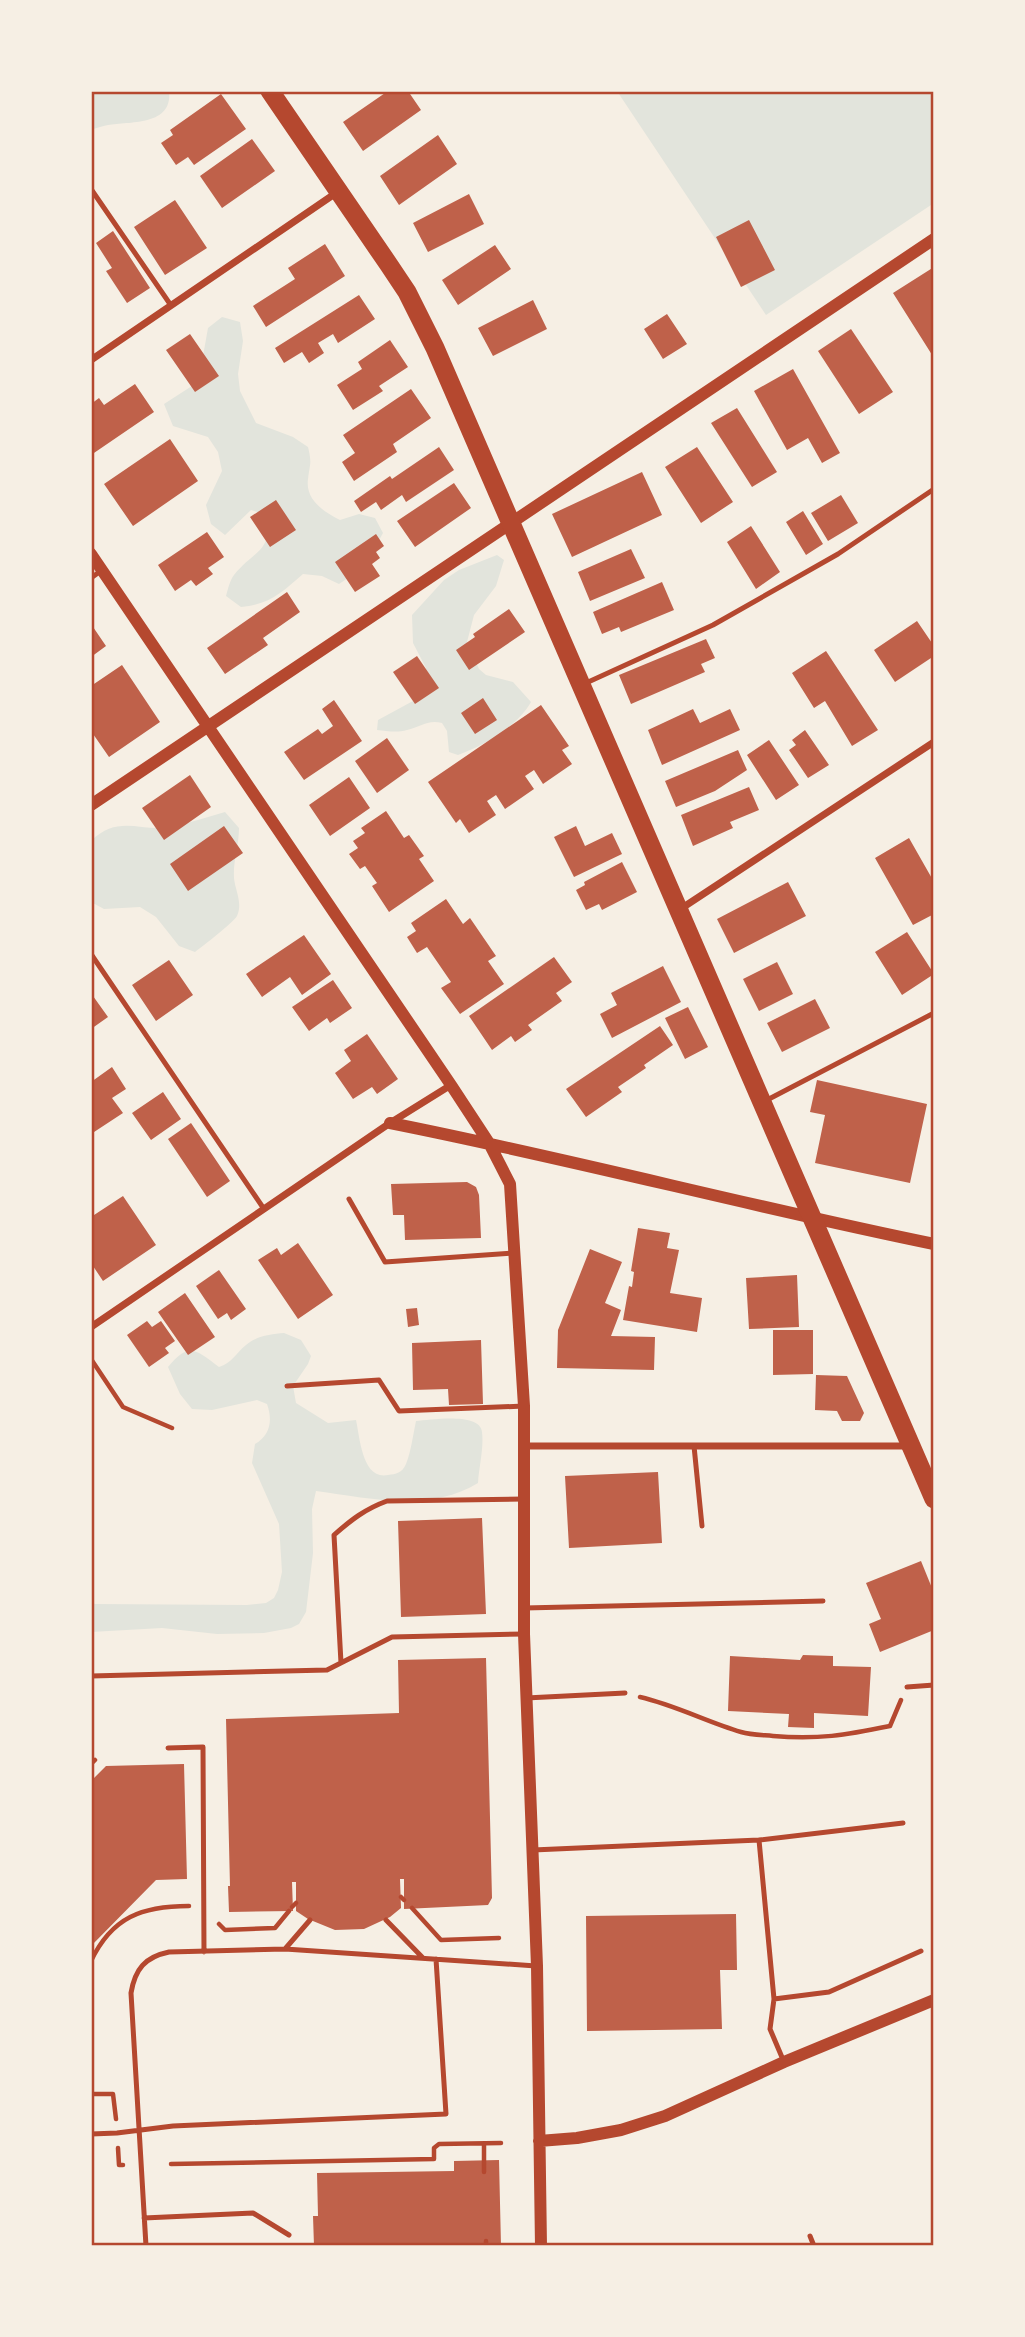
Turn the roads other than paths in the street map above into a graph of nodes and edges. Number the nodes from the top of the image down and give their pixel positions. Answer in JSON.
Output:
{"nodes":[{"id":1,"x":270,"y":91,"type":"edge"},
{"id":2,"x":91,"y":189,"type":"edge"},
{"id":3,"x":339,"y":191,"type":"junction"},
{"id":4,"x":934,"y":239,"type":"edge"},
{"id":5,"x":170,"y":304,"type":"junction"},
{"id":6,"x":91,"y":360,"type":"edge"},
{"id":7,"x":934,"y":489,"type":"edge"},
{"id":8,"x":511,"y":524,"type":"junction"},
{"id":9,"x":91,"y":554,"type":"edge"},
{"id":10,"x":102,"y":570,"type":"junction"},
{"id":11,"x":91,"y":579,"type":"edge"},
{"id":12,"x":581,"y":685,"type":"junction"},
{"id":13,"x":206,"y":727,"type":"junction"},
{"id":14,"x":934,"y":742,"type":"edge"},
{"id":15,"x":91,"y":805,"type":"edge"},
{"id":16,"x":678,"y":911,"type":"junction"},
{"id":17,"x":91,"y":954,"type":"edge"},
{"id":18,"x":934,"y":1013,"type":"edge"},
{"id":19,"x":451,"y":1085,"type":"junction"},
{"id":20,"x":762,"y":1104,"type":"junction"},
{"id":21,"x":390,"y":1123,"type":"junction"},
{"id":22,"x":489,"y":1143,"type":"junction"},
{"id":23,"x":349,"y":1199,"type":"dead end"},
{"id":24,"x":264,"y":1209,"type":"junction"},
{"id":25,"x":811,"y":1219,"type":"junction"},
{"id":26,"x":934,"y":1244,"type":"edge"},
{"id":27,"x":514,"y":1253,"type":"junction"},
{"id":28,"x":91,"y":1327,"type":"edge"},
{"id":29,"x":287,"y":1386,"type":"dead end"},
{"id":30,"x":524,"y":1406,"type":"junction"},
{"id":31,"x":524,"y":1446,"type":"junction"},
{"id":32,"x":694,"y":1446,"type":"junction"},
{"id":33,"x":911,"y":1446,"type":"junction"},
{"id":34,"x":524,"y":1499,"type":"junction"},
{"id":35,"x":934,"y":1499,"type":"edge"},
{"id":36,"x":702,"y":1526,"type":"dead end"},
{"id":37,"x":824,"y":1601,"type":"dead end"},
{"id":38,"x":524,"y":1608,"type":"junction"},
{"id":39,"x":524,"y":1634,"type":"junction"},
{"id":40,"x":341,"y":1663,"type":"junction"},
{"id":41,"x":91,"y":1676,"type":"edge"},
{"id":42,"x":934,"y":1685,"type":"edge"},
{"id":43,"x":907,"y":1687,"type":"road end"},
{"id":44,"x":625,"y":1693,"type":"road end"},
{"id":45,"x":526,"y":1698,"type":"junction"},
{"id":46,"x":168,"y":1748,"type":"dead end"},
{"id":47,"x":903,"y":1823,"type":"dead end"},
{"id":48,"x":759,"y":1840,"type":"junction"},
{"id":49,"x":532,"y":1850,"type":"junction"},
{"id":50,"x":310,"y":1920,"type":"dead end"},
{"id":51,"x":386,"y":1920,"type":"dead end"},
{"id":52,"x":285,"y":1949,"type":"junction"},
{"id":53,"x":921,"y":1951,"type":"dead end"},
{"id":54,"x":204,"y":1952,"type":"junction"},
{"id":55,"x":423,"y":1958,"type":"junction"},
{"id":56,"x":436,"y":1959,"type":"junction"},
{"id":57,"x":537,"y":1966,"type":"junction"},
{"id":58,"x":774,"y":1999,"type":"junction"},
{"id":59,"x":934,"y":2000,"type":"edge"},
{"id":60,"x":784,"y":2062,"type":"junction"},
{"id":61,"x":140,"y":2130,"type":"junction"},
{"id":62,"x":91,"y":2134,"type":"edge"},
{"id":63,"x":539,"y":2141,"type":"junction"},
{"id":64,"x":144,"y":2218,"type":"junction"},
{"id":65,"x":289,"y":2235,"type":"dead end"},
{"id":66,"x":810,"y":2236,"type":"dead end"},
{"id":67,"x":146,"y":2246,"type":"edge"},
{"id":68,"x":541,"y":2246,"type":"edge"},
{"id":69,"x":814,"y":2246,"type":"edge"}],
"edges":[{"from":1,"to":3,"type":"highway"},
{"from":2,"to":5,"type":"lane"},
{"from":3,"to":5,"type":"street"},
{"from":3,"to":8,"type":"highway"},
{"from":4,"to":8,"type":"street"},
{"from":5,"to":6,"type":"street"},
{"from":7,"to":12,"type":"lane"},
{"from":8,"to":12,"type":"highway"},
{"from":8,"to":13,"type":"street"},
{"from":9,"to":10,"type":"street"},
{"from":10,"to":11,"type":"lane"},
{"from":10,"to":13,"type":"street"},
{"from":12,"to":16,"type":"highway"},
{"from":13,"to":15,"type":"street"},
{"from":13,"to":19,"type":"street"},
{"from":14,"to":16,"type":"street"},
{"from":16,"to":20,"type":"highway"},
{"from":17,"to":24,"type":"lane"},
{"from":18,"to":20,"type":"lane"},
{"from":19,"to":21,"type":"street"},
{"from":19,"to":22,"type":"street"},
{"from":20,"to":25,"type":"highway"},
{"from":21,"to":22,"type":"street"},
{"from":21,"to":24,"type":"street"},
{"from":22,"to":25,"type":"street"},
{"from":22,"to":27,"type":"street"},
{"from":23,"to":27,"type":"lane"},
{"from":24,"to":28,"type":"street"},
{"from":25,"to":26,"type":"street"},
{"from":25,"to":33,"type":"highway"},
{"from":27,"to":30,"type":"street"},
{"from":29,"to":30,"type":"lane"},
{"from":30,"to":31,"type":"street"},
{"from":31,"to":32,"type":"street"},
{"from":31,"to":34,"type":"street"},
{"from":32,"to":33,"type":"street"},
{"from":32,"to":36,"type":"lane"},
{"from":33,"to":35,"type":"highway"},
{"from":34,"to":38,"type":"street"},
{"from":34,"to":40,"type":"lane"},
{"from":37,"to":38,"type":"lane"},
{"from":38,"to":39,"type":"street"},
{"from":39,"to":40,"type":"lane"},
{"from":39,"to":45,"type":"street"},
{"from":40,"to":41,"type":"lane"},
{"from":42,"to":43,"type":"lane"},
{"from":44,"to":45,"type":"lane"},
{"from":45,"to":49,"type":"street"},
{"from":46,"to":54,"type":"lane"},
{"from":47,"to":48,"type":"lane"},
{"from":48,"to":49,"type":"lane"},
{"from":48,"to":58,"type":"lane"},
{"from":49,"to":57,"type":"street"},
{"from":50,"to":52,"type":"lane"},
{"from":51,"to":55,"type":"lane"},
{"from":52,"to":54,"type":"lane"},
{"from":52,"to":55,"type":"lane"},
{"from":53,"to":58,"type":"lane"},
{"from":54,"to":61,"type":"lane"},
{"from":55,"to":56,"type":"lane"},
{"from":56,"to":57,"type":"lane"},
{"from":56,"to":61,"type":"lane"},
{"from":57,"to":63,"type":"street"},
{"from":58,"to":60,"type":"lane"},
{"from":59,"to":60,"type":"street"},
{"from":60,"to":63,"type":"street"},
{"from":61,"to":62,"type":"lane"},
{"from":61,"to":64,"type":"lane"},
{"from":63,"to":68,"type":"street"},
{"from":64,"to":65,"type":"lane"},
{"from":64,"to":67,"type":"lane"},
{"from":66,"to":69,"type":"lane"}]}
